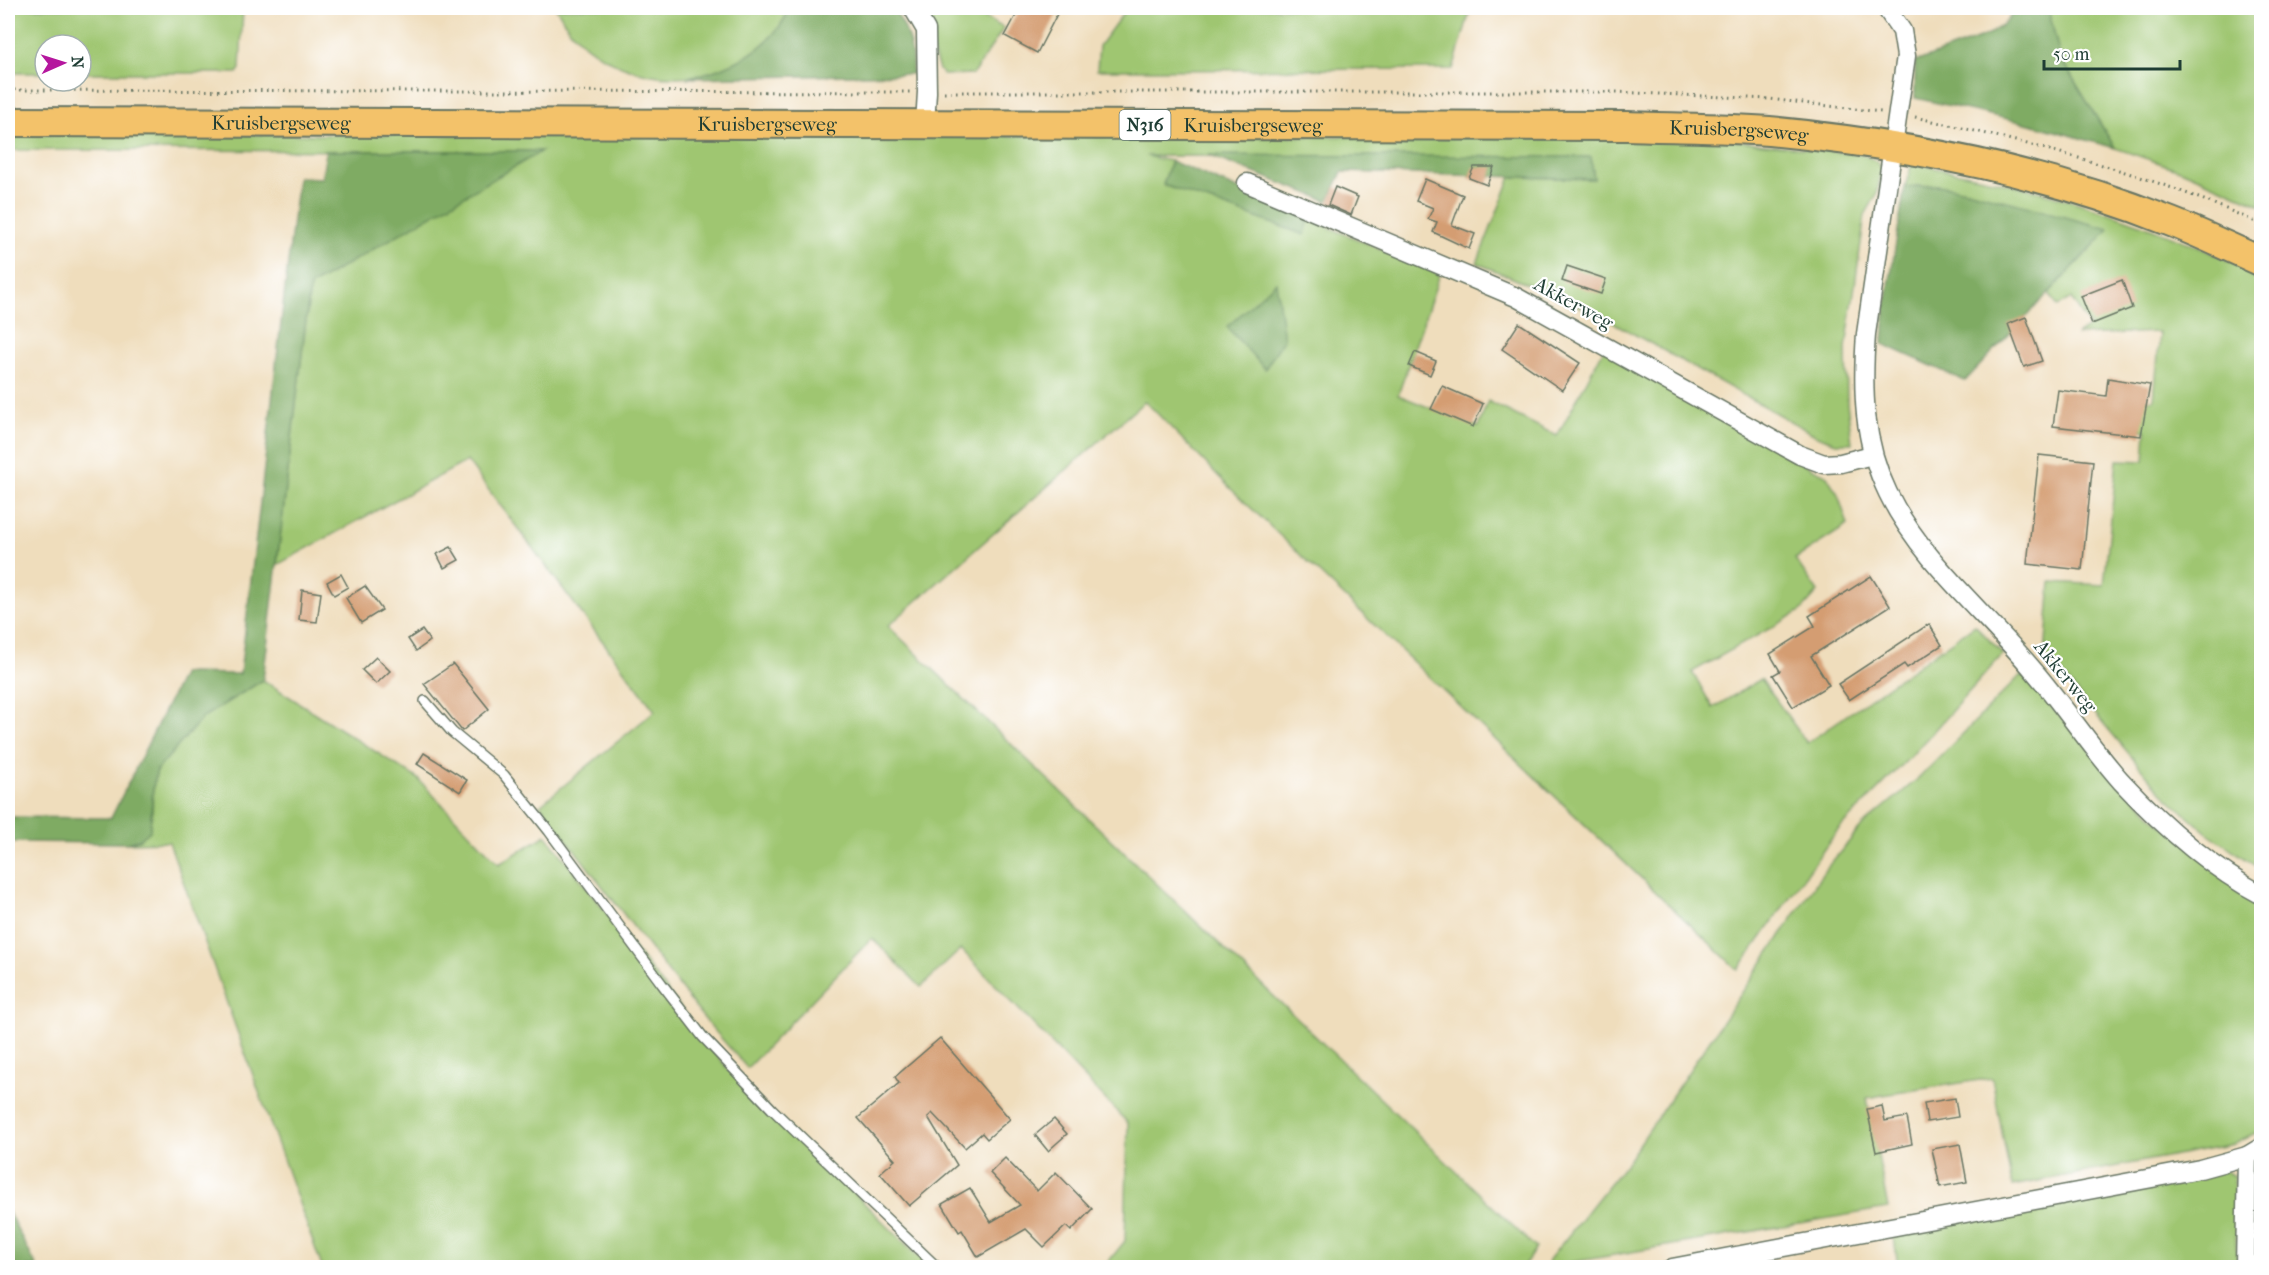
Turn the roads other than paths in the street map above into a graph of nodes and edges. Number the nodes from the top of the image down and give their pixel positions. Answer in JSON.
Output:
{"nodes":[{"id":1,"x":913,"y":8,"type":"edge"},
{"id":2,"x":1886,"y":8,"type":"edge"},
{"id":3,"x":8,"y":122,"type":"edge"},
{"id":4,"x":925,"y":124,"type":"junction"},
{"id":5,"x":1894,"y":147,"type":"junction"},
{"id":6,"x":1247,"y":183,"type":"dead end"},
{"id":7,"x":2262,"y":262,"type":"edge"},
{"id":8,"x":1872,"y":455,"type":"junction"},
{"id":9,"x":425,"y":701,"type":"dead end"},
{"id":10,"x":2262,"y":895,"type":"edge"},
{"id":11,"x":2254,"y":1152,"type":"edge"},
{"id":12,"x":938,"y":1268,"type":"edge"},
{"id":13,"x":1672,"y":1268,"type":"edge"},
{"id":14,"x":2245,"y":1268,"type":"edge"}],
"edges":[{"from":1,"to":4,"type":"street"},
{"from":2,"to":5,"type":"street","name":"Akkerweg"},
{"from":3,"to":4,"type":"main road","name":"Kruisbergseweg","number":"N316"},
{"from":4,"to":5,"type":"main road","name":"Kruisbergseweg","number":"N316"},
{"from":5,"to":7,"type":"main road","name":"Kruisbergseweg","number":"N316"},
{"from":5,"to":8,"type":"street","name":"Akkerweg"},
{"from":6,"to":8,"type":"street","name":"Akkerweg"},
{"from":8,"to":10,"type":"street","name":"Akkerweg"},
{"from":9,"to":12,"type":"lane"},
{"from":11,"to":13,"type":"street"},
{"from":11,"to":14,"type":"street"}]}
